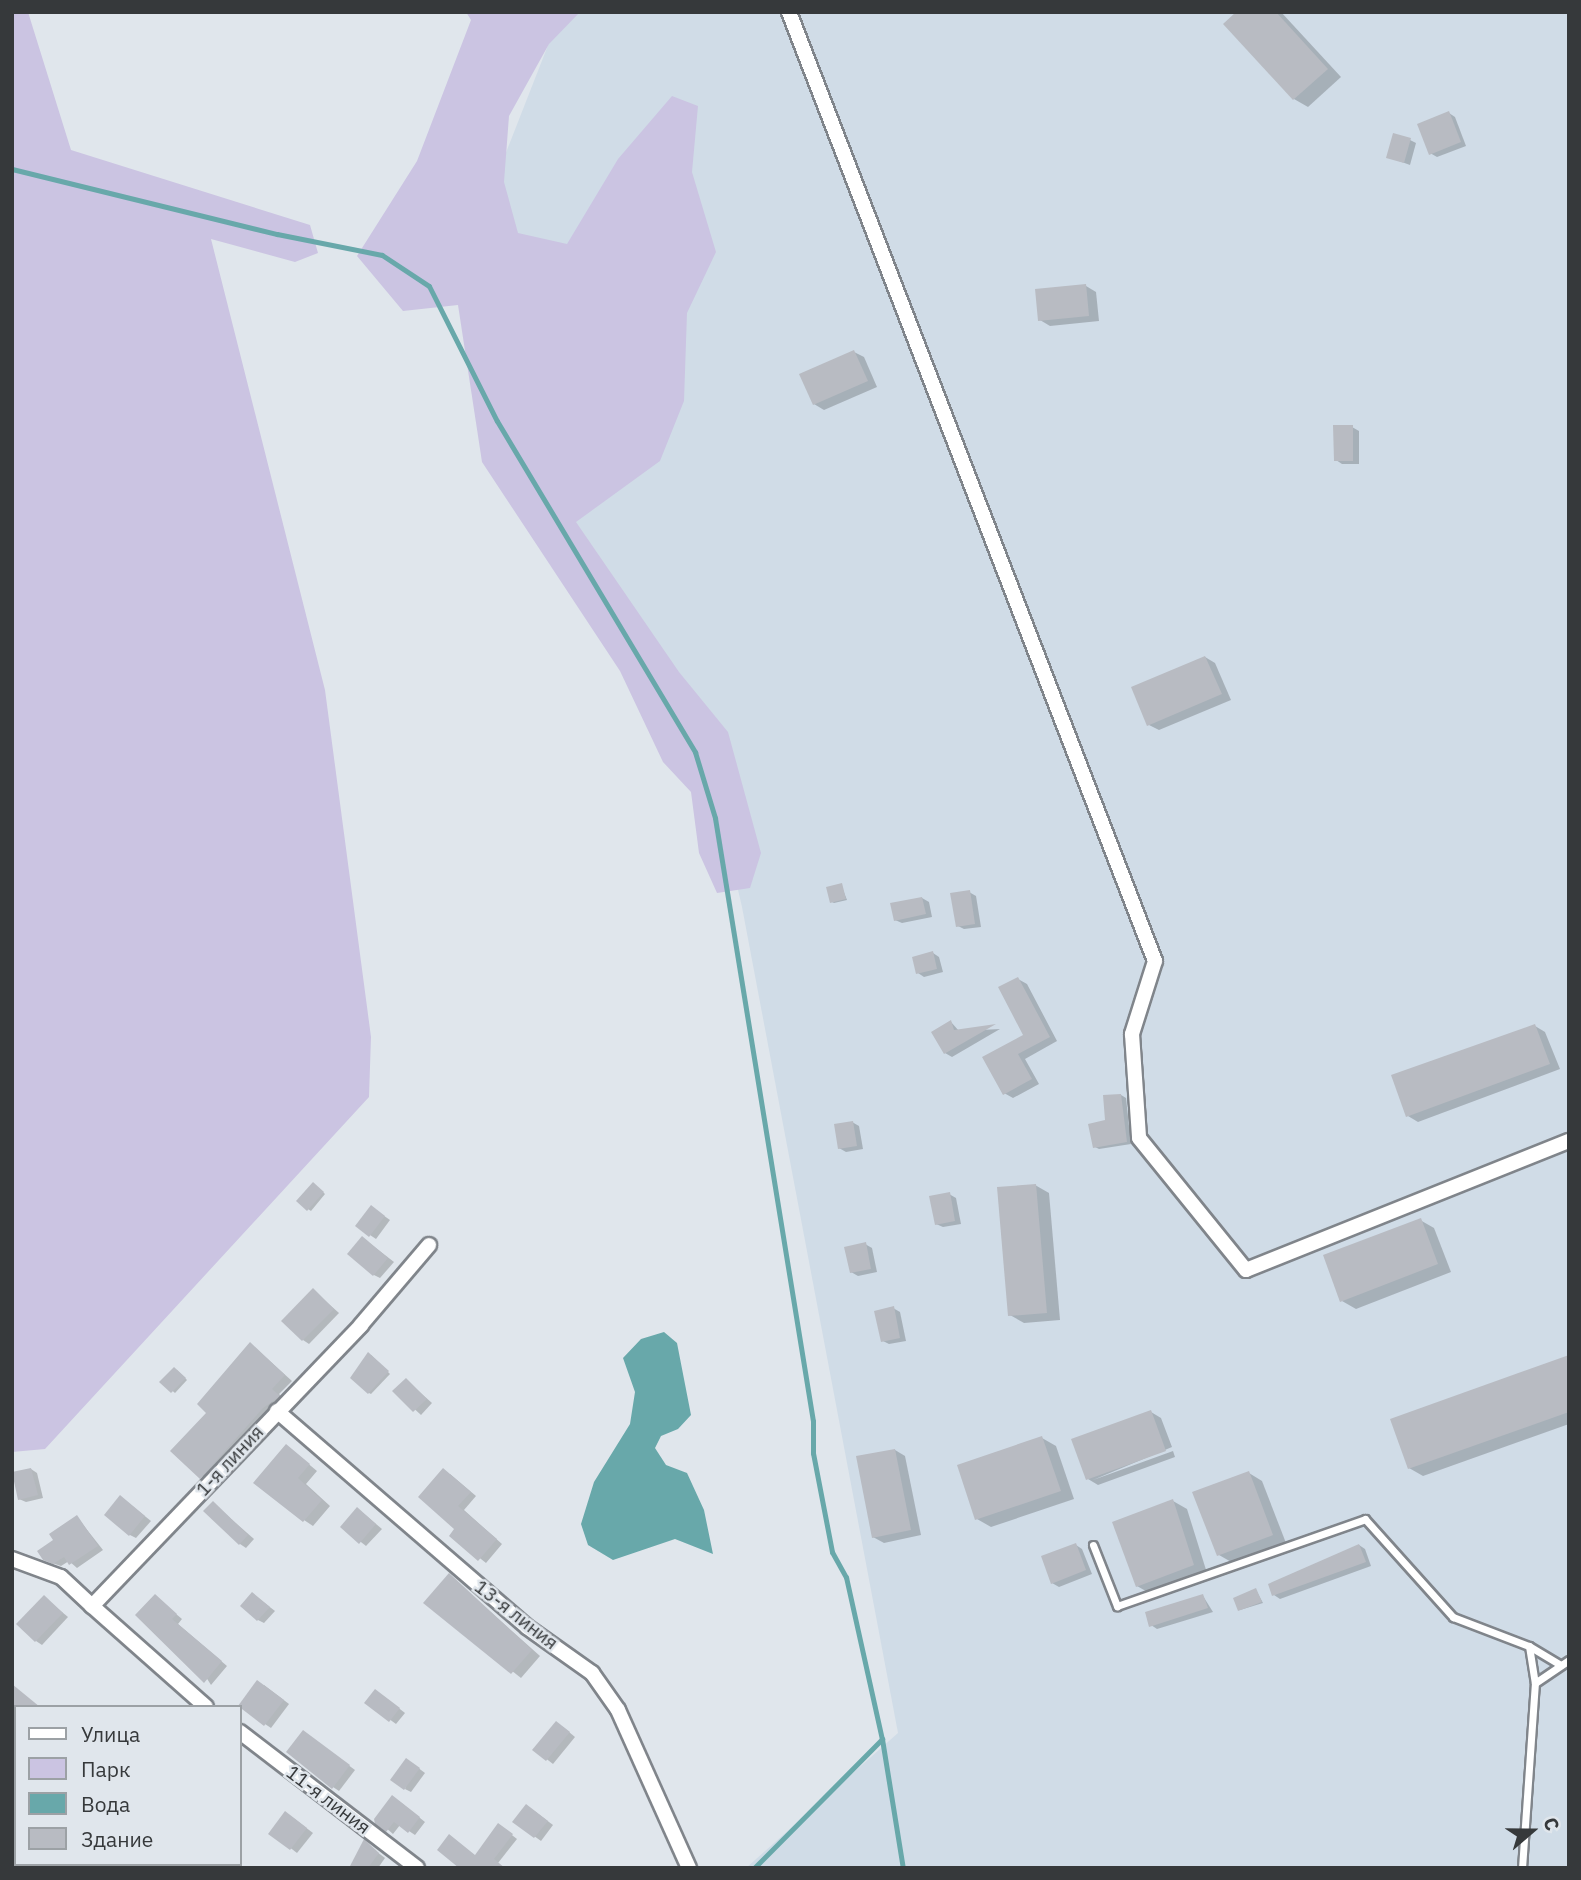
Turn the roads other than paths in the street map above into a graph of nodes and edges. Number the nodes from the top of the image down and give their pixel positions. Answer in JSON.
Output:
{"nodes":[{"id":1,"x":789,"y":12,"type":"edge"},
{"id":2,"x":1569,"y":1141,"type":"edge"},
{"id":3,"x":429,"y":1245,"type":"dead end"},
{"id":4,"x":277,"y":1411,"type":"junction"},
{"id":5,"x":1093,"y":1545,"type":"dead end"},
{"id":6,"x":12,"y":1559,"type":"edge"},
{"id":7,"x":93,"y":1606,"type":"junction"},
{"id":8,"x":1529,"y":1646,"type":"junction"},
{"id":9,"x":1569,"y":1660,"type":"edge"},
{"id":10,"x":1561,"y":1665,"type":"junction"},
{"id":11,"x":1535,"y":1683,"type":"junction"},
{"id":12,"x":204,"y":1705,"type":"edge"},
{"id":13,"x":242,"y":1734,"type":"edge"},
{"id":14,"x":417,"y":1868,"type":"edge"},
{"id":15,"x":689,"y":1868,"type":"edge"},
{"id":16,"x":1522,"y":1868,"type":"edge"}],
"edges":[{"from":1,"to":2,"type":"street"},
{"from":3,"to":4,"type":"street","name":"1-я линия"},
{"from":4,"to":7,"type":"street","name":"1-я линия"},
{"from":4,"to":15,"type":"street","name":"13-я линия"},
{"from":5,"to":8,"type":"lane"},
{"from":6,"to":7,"type":"street"},
{"from":7,"to":12,"type":"street"},
{"from":8,"to":10,"type":"lane"},
{"from":8,"to":11,"type":"lane"},
{"from":9,"to":10,"type":"lane"},
{"from":10,"to":11,"type":"lane"},
{"from":11,"to":16,"type":"lane"},
{"from":13,"to":14,"type":"street","name":"11-я линия"}]}
